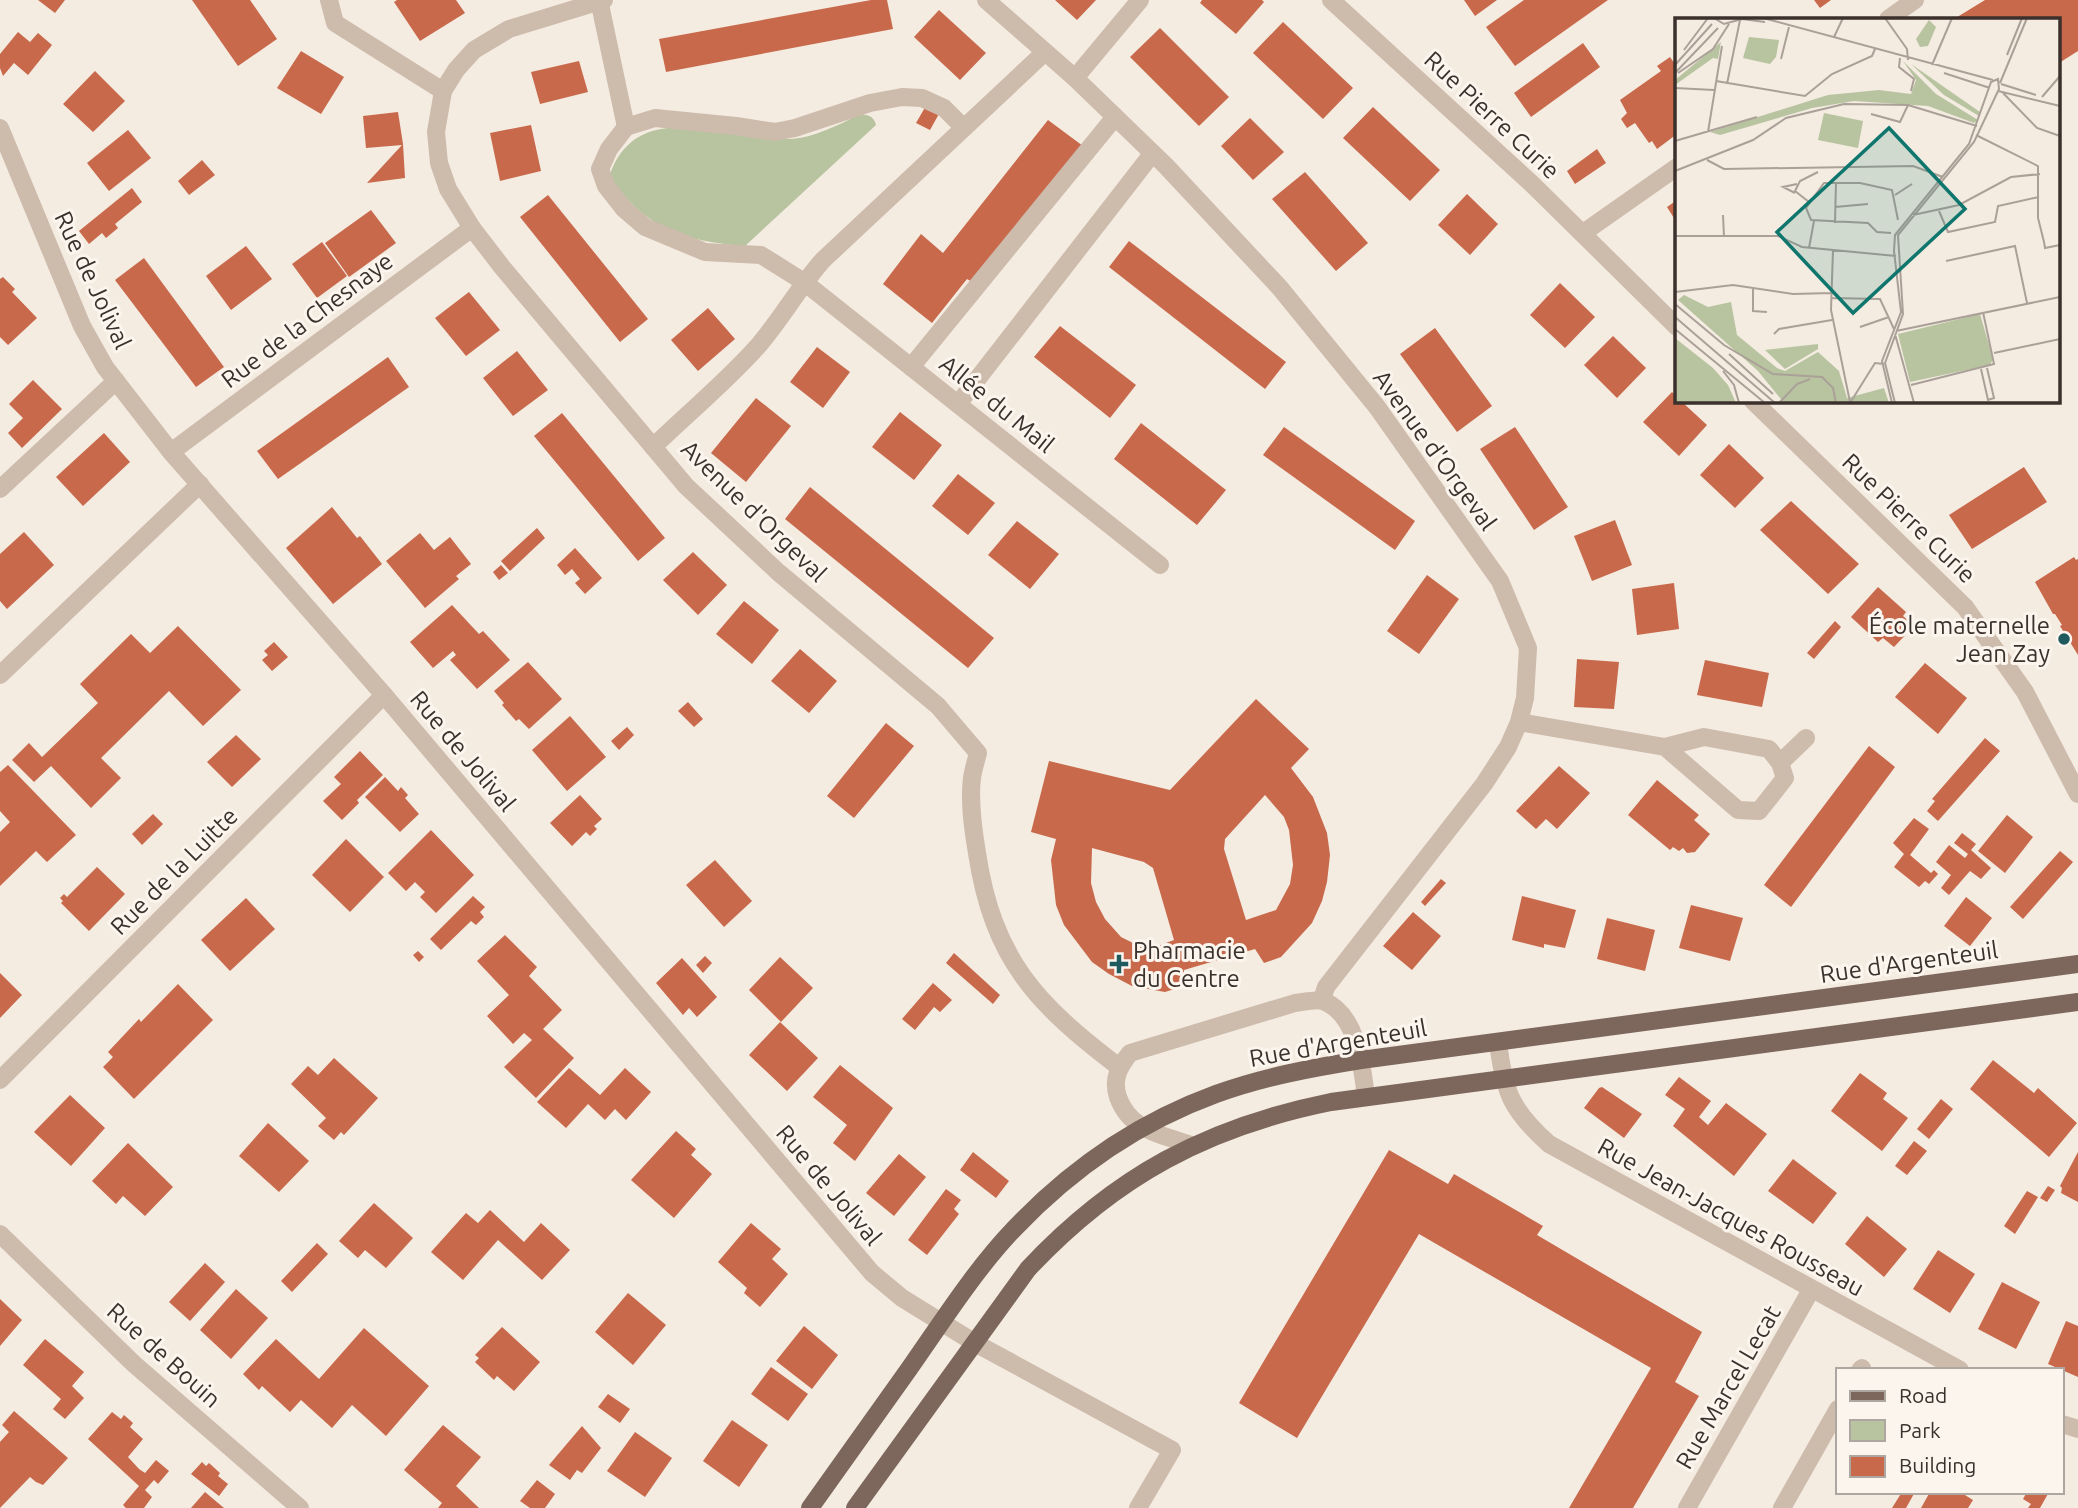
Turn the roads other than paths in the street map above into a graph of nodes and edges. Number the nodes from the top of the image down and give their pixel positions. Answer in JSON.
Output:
{"nodes":[{"id":1,"x":329,"y":0,"type":"edge"},
{"id":2,"x":601,"y":0,"type":"edge"},
{"id":3,"x":986,"y":0,"type":"edge"},
{"id":4,"x":1140,"y":0,"type":"edge"},
{"id":5,"x":1331,"y":0,"type":"edge"},
{"id":6,"x":1915,"y":0,"type":"edge"},
{"id":7,"x":1889,"y":18,"type":"edge"},
{"id":8,"x":1045,"y":52,"type":"junction"},
{"id":9,"x":1075,"y":78,"type":"junction"},
{"id":10,"x":443,"y":92,"type":"junction"},
{"id":11,"x":1115,"y":117,"type":"junction"},
{"id":12,"x":626,"y":127,"type":"junction"},
{"id":13,"x":0,"y":128,"type":"edge"},
{"id":14,"x":964,"y":128,"type":"junction"},
{"id":15,"x":1152,"y":153,"type":"junction"},
{"id":16,"x":1675,"y":168,"type":"edge"},
{"id":17,"x":472,"y":228,"type":"junction"},
{"id":18,"x":1583,"y":233,"type":"junction"},
{"id":19,"x":804,"y":282,"type":"junction"},
{"id":20,"x":1675,"y":325,"type":"edge"},
{"id":21,"x":911,"y":367,"type":"junction"},
{"id":22,"x":116,"y":381,"type":"junction"},
{"id":23,"x":1754,"y":402,"type":"edge"},
{"id":24,"x":958,"y":404,"type":"junction"},
{"id":25,"x":653,"y":447,"type":"junction"},
{"id":26,"x":171,"y":452,"type":"junction"},
{"id":27,"x":200,"y":484,"type":"junction"},
{"id":28,"x":0,"y":489,"type":"edge"},
{"id":29,"x":1160,"y":565,"type":"dead end"},
{"id":30,"x":0,"y":675,"type":"edge"},
{"id":31,"x":384,"y":695,"type":"junction"},
{"id":32,"x":1519,"y":722,"type":"junction"},
{"id":33,"x":1806,"y":738,"type":"dead end"},
{"id":34,"x":1665,"y":747,"type":"junction"},
{"id":35,"x":1780,"y":763,"type":"junction"},
{"id":36,"x":2078,"y":794,"type":"edge"},
{"id":37,"x":2078,"y":964,"type":"edge"},
{"id":38,"x":1322,"y":1000,"type":"junction"},
{"id":39,"x":2078,"y":1002,"type":"edge"},
{"id":40,"x":1498,"y":1042,"type":"junction"},
{"id":41,"x":1361,"y":1060,"type":"junction"},
{"id":42,"x":1119,"y":1067,"type":"junction"},
{"id":43,"x":0,"y":1080,"type":"edge"},
{"id":44,"x":1503,"y":1080,"type":"junction"},
{"id":45,"x":1366,"y":1097,"type":"junction"},
{"id":46,"x":1143,"y":1128,"type":"junction"},
{"id":47,"x":1191,"y":1145,"type":"junction"},
{"id":48,"x":0,"y":1234,"type":"edge"},
{"id":49,"x":1811,"y":1290,"type":"junction"},
{"id":50,"x":941,"y":1322,"type":"junction"},
{"id":51,"x":975,"y":1343,"type":"junction"},
{"id":52,"x":1955,"y":1368,"type":"edge"},
{"id":53,"x":1836,"y":1413,"type":"edge"},
{"id":54,"x":300,"y":1508,"type":"edge"},
{"id":55,"x":810,"y":1508,"type":"edge"},
{"id":56,"x":855,"y":1508,"type":"edge"},
{"id":57,"x":1138,"y":1508,"type":"edge"},
{"id":58,"x":1687,"y":1508,"type":"edge"},
{"id":59,"x":1782,"y":1508,"type":"edge"}],
"edges":[{"from":1,"to":10,"type":"street"},
{"from":2,"to":10,"type":"street","name":"Avenue d'Orgeval"},
{"from":2,"to":12,"type":"street"},
{"from":3,"to":8,"type":"street","name":"Avenue d'Orgeval"},
{"from":4,"to":9,"type":"street"},
{"from":5,"to":18,"type":"street","name":"Rue Pierre Curie"},
{"from":6,"to":7,"type":"street"},
{"from":8,"to":9,"type":"street","name":"Avenue d'Orgeval"},
{"from":8,"to":14,"type":"street"},
{"from":9,"to":11,"type":"street","name":"Avenue d'Orgeval"},
{"from":10,"to":17,"type":"street","name":"Avenue d'Orgeval"},
{"from":11,"to":15,"type":"street","name":"Avenue d'Orgeval"},
{"from":11,"to":21,"type":"street"},
{"from":12,"to":14,"type":"street"},
{"from":12,"to":19,"type":"street","name":"Allée du Mail"},
{"from":13,"to":22,"type":"street","name":"Rue de Jolival"},
{"from":14,"to":19,"type":"street"},
{"from":15,"to":24,"type":"street"},
{"from":15,"to":32,"type":"street","name":"Avenue d'Orgeval"},
{"from":16,"to":18,"type":"street"},
{"from":17,"to":25,"type":"street","name":"Avenue d'Orgeval"},
{"from":17,"to":26,"type":"street","name":"Rue de la Chesnaye"},
{"from":18,"to":20,"type":"street","name":"Rue Pierre Curie"},
{"from":19,"to":21,"type":"street","name":"Allée du Mail"},
{"from":19,"to":25,"type":"street"},
{"from":21,"to":24,"type":"street","name":"Allée du Mail"},
{"from":22,"to":26,"type":"street","name":"Rue de Jolival"},
{"from":22,"to":28,"type":"street"},
{"from":23,"to":36,"type":"street","name":"Rue Pierre Curie"},
{"from":24,"to":29,"type":"street","name":"Allée du Mail"},
{"from":25,"to":42,"type":"street","name":"Avenue d'Orgeval"},
{"from":26,"to":27,"type":"street","name":"Rue de Jolival"},
{"from":27,"to":30,"type":"street"},
{"from":27,"to":31,"type":"street","name":"Rue de Jolival"},
{"from":31,"to":43,"type":"street","name":"Rue de la Luitte"},
{"from":31,"to":50,"type":"street","name":"Rue de Jolival"},
{"from":32,"to":34,"type":"street"},
{"from":32,"to":38,"type":"street","name":"Avenue d'Orgeval"},
{"from":33,"to":35,"type":"street"},
{"from":34,"to":35,"type":"street"},
{"from":34,"to":35,"type":"street"},
{"from":37,"to":40,"type":"main road","name":"Rue d'Argenteuil"},
{"from":38,"to":41,"type":"street"},
{"from":38,"to":42,"type":"street"},
{"from":39,"to":44,"type":"main road"},
{"from":40,"to":41,"type":"main road","name":"Rue d'Argenteuil"},
{"from":40,"to":44,"type":"street"},
{"from":41,"to":45,"type":"street"},
{"from":41,"to":46,"type":"main road","name":"Rue d'Argenteuil"},
{"from":42,"to":46,"type":"street"},
{"from":44,"to":45,"type":"main road"},
{"from":44,"to":49,"type":"street","name":"Rue Jean-Jacques Rousseau"},
{"from":45,"to":47,"type":"main road"},
{"from":46,"to":47,"type":"street"},
{"from":46,"to":50,"type":"main road","name":"Rue d'Argenteuil"},
{"from":47,"to":51,"type":"main road"},
{"from":48,"to":54,"type":"street","name":"Rue de Bouin"},
{"from":49,"to":52,"type":"street","name":"Rue Jean-Jacques Rousseau"},
{"from":49,"to":58,"type":"street","name":"Rue Marcel Lecat"},
{"from":50,"to":51,"type":"street","name":"Rue de Jolival"},
{"from":50,"to":55,"type":"main road","name":"Rue d'Argenteuil"},
{"from":51,"to":56,"type":"main road"},
{"from":51,"to":57,"type":"street","name":"Rue de Jolival"},
{"from":53,"to":59,"type":"street"}]}
